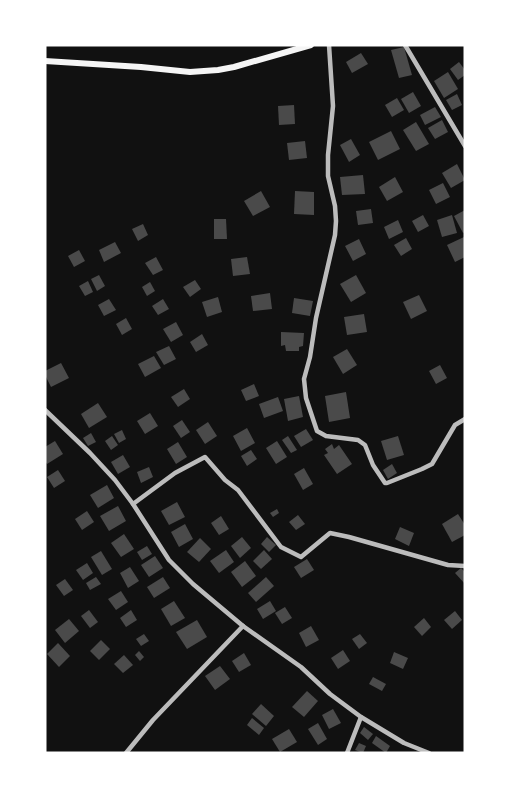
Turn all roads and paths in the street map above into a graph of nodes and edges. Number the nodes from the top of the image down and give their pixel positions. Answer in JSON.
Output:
{"nodes":[{"id":1,"x":311,"y":45,"type":"edge"},
{"id":2,"x":328,"y":45,"type":"edge"},
{"id":3,"x":405,"y":45,"type":"edge"},
{"id":4,"x":45,"y":61,"type":"edge"},
{"id":5,"x":465,"y":146,"type":"edge"},
{"id":6,"x":45,"y":410,"type":"edge"},
{"id":7,"x":465,"y":419,"type":"edge"},
{"id":8,"x":133,"y":504,"type":"junction"},
{"id":9,"x":465,"y":566,"type":"edge"},
{"id":10,"x":243,"y":626,"type":"junction"},
{"id":11,"x":361,"y":717,"type":"junction"},
{"id":12,"x":126,"y":753,"type":"edge"},
{"id":13,"x":347,"y":753,"type":"edge"},
{"id":14,"x":429,"y":753,"type":"edge"}],
"edges":[{"from":1,"to":4,"type":"main road"},
{"from":2,"to":7,"type":"street"},
{"from":3,"to":5,"type":"street"},
{"from":6,"to":8,"type":"street"},
{"from":8,"to":9,"type":"street"},
{"from":8,"to":10,"type":"street"},
{"from":10,"to":11,"type":"street"},
{"from":10,"to":12,"type":"street"},
{"from":11,"to":13,"type":"street"},
{"from":11,"to":14,"type":"street"}]}
